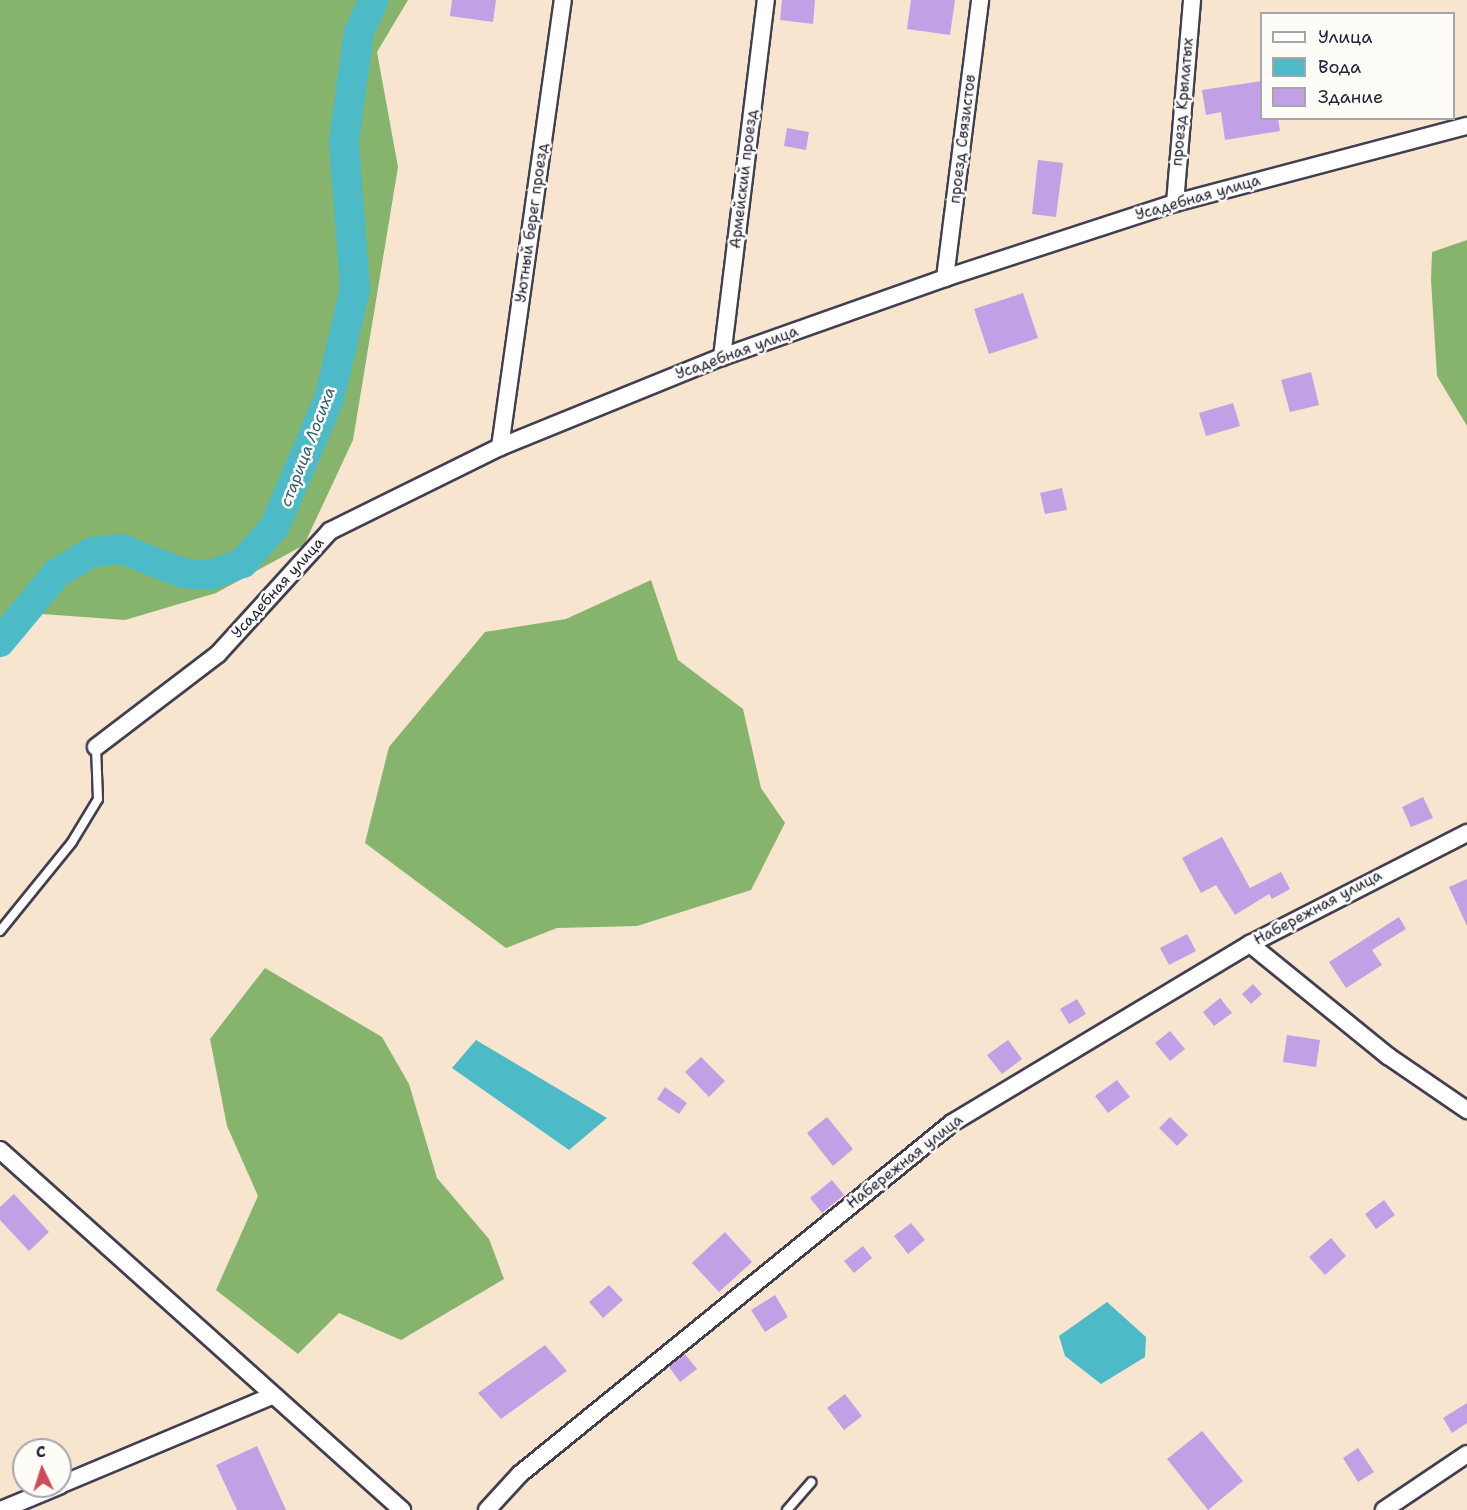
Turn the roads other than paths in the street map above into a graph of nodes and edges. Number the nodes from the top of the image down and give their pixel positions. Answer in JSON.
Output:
{"nodes":[{"id":1,"x":563,"y":0,"type":"edge"},
{"id":2,"x":766,"y":0,"type":"edge"},
{"id":3,"x":980,"y":0,"type":"edge"},
{"id":4,"x":1192,"y":0,"type":"edge"},
{"id":5,"x":1467,"y":126,"type":"edge"},
{"id":6,"x":1174,"y":203,"type":"junction"},
{"id":7,"x":945,"y":278,"type":"junction"},
{"id":8,"x":722,"y":357,"type":"junction"},
{"id":9,"x":500,"y":447,"type":"junction"},
{"id":10,"x":96,"y":747,"type":"joint"},
{"id":11,"x":1467,"y":833,"type":"edge"},
{"id":12,"x":0,"y":931,"type":"edge"},
{"id":13,"x":1250,"y":944,"type":"junction"},
{"id":14,"x":1467,"y":1110,"type":"edge"},
{"id":15,"x":2,"y":1156,"type":"edge"},
{"id":16,"x":272,"y":1396,"type":"junction"},
{"id":17,"x":1467,"y":1454,"type":"edge"},
{"id":18,"x":72,"y":1481,"type":"edge"},
{"id":19,"x":811,"y":1482,"type":"dead end"},
{"id":20,"x":30,"y":1498,"type":"edge"},
{"id":21,"x":1,"y":1510,"type":"edge"},
{"id":22,"x":402,"y":1510,"type":"edge"},
{"id":23,"x":487,"y":1510,"type":"edge"},
{"id":24,"x":787,"y":1510,"type":"edge"},
{"id":25,"x":1384,"y":1510,"type":"edge"}],
"edges":[{"from":1,"to":9,"type":"street","name":"Уютный берег проезд"},
{"from":2,"to":8,"type":"street","name":"Армейский проезд"},
{"from":3,"to":7,"type":"street","name":"проезд Связистов"},
{"from":4,"to":6,"type":"street","name":"проезд Крылатых"},
{"from":5,"to":6,"type":"street","name":"Усадебная улица"},
{"from":6,"to":7,"type":"street","name":"Усадебная улица"},
{"from":7,"to":8,"type":"street","name":"Усадебная улица"},
{"from":8,"to":9,"type":"street","name":"Усадебная улица"},
{"from":9,"to":10,"type":"street","name":"Усадебная улица"},
{"from":10,"to":12,"type":"lane"},
{"from":11,"to":13,"type":"street","name":"Набережная улица"},
{"from":13,"to":14,"type":"street"},
{"from":13,"to":23,"type":"street","name":"Набережная улица"},
{"from":15,"to":16,"type":"street"},
{"from":16,"to":18,"type":"street"},
{"from":16,"to":22,"type":"street"},
{"from":17,"to":25,"type":"street"},
{"from":19,"to":24,"type":"lane"},
{"from":20,"to":21,"type":"street"}]}
